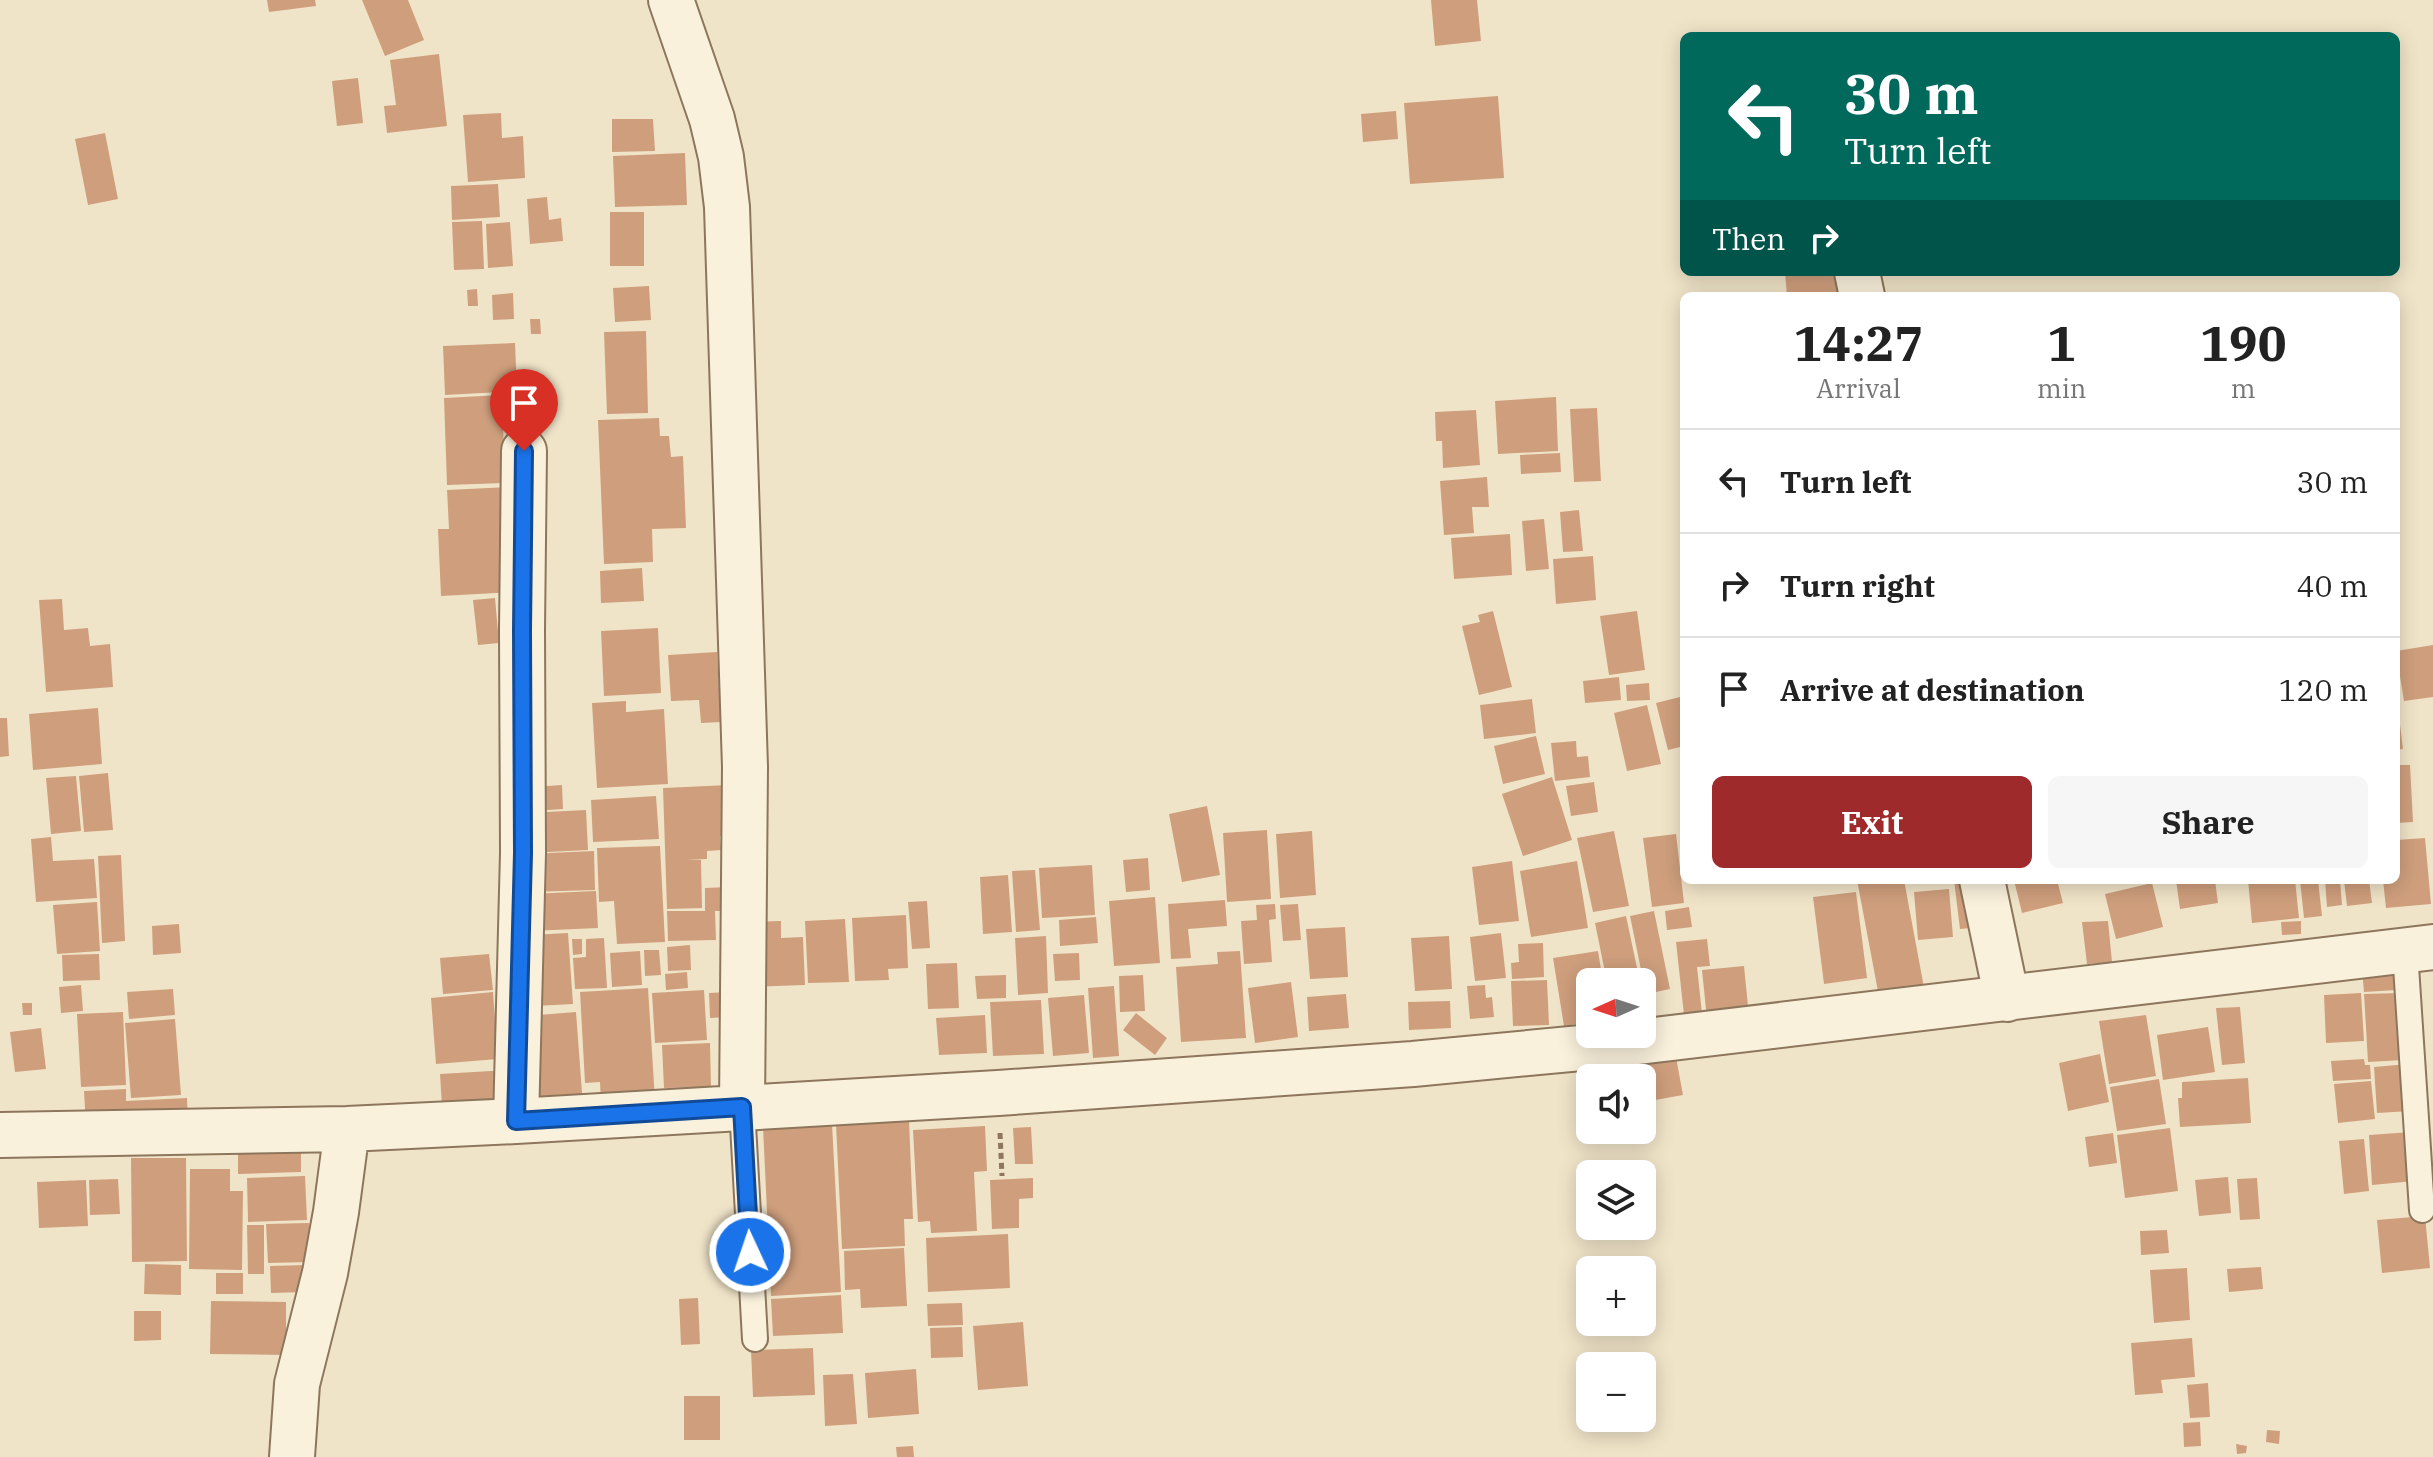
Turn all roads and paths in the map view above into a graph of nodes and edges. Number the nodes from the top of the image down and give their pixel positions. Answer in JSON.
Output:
{"nodes":[{"id":1,"x":671,"y":0,"type":"edge"},
{"id":2,"x":524,"y":451,"type":"dead end"},
{"id":3,"x":1983,"y":884,"type":"edge"},
{"id":4,"x":2419,"y":949,"type":"edge"},
{"id":5,"x":2007,"y":999,"type":"junction"},
{"id":6,"x":742,"y":1107,"type":"junction"},
{"id":7,"x":516,"y":1121,"type":"junction"},
{"id":8,"x":347,"y":1129,"type":"junction"},
{"id":9,"x":0,"y":1135,"type":"edge"},
{"id":10,"x":2422,"y":1210,"type":"dead end"},
{"id":11,"x":755,"y":1339,"type":"dead end"},
{"id":12,"x":292,"y":1457,"type":"edge"}],
"edges":[{"from":1,"to":6,"type":"street"},
{"from":2,"to":7,"type":"street"},
{"from":3,"to":5,"type":"street"},
{"from":4,"to":5,"type":"street"},
{"from":4,"to":10,"type":"lane"},
{"from":5,"to":6,"type":"street"},
{"from":6,"to":7,"type":"street"},
{"from":6,"to":11,"type":"lane"},
{"from":7,"to":8,"type":"street"},
{"from":8,"to":9,"type":"street"},
{"from":8,"to":12,"type":"street"}]}
